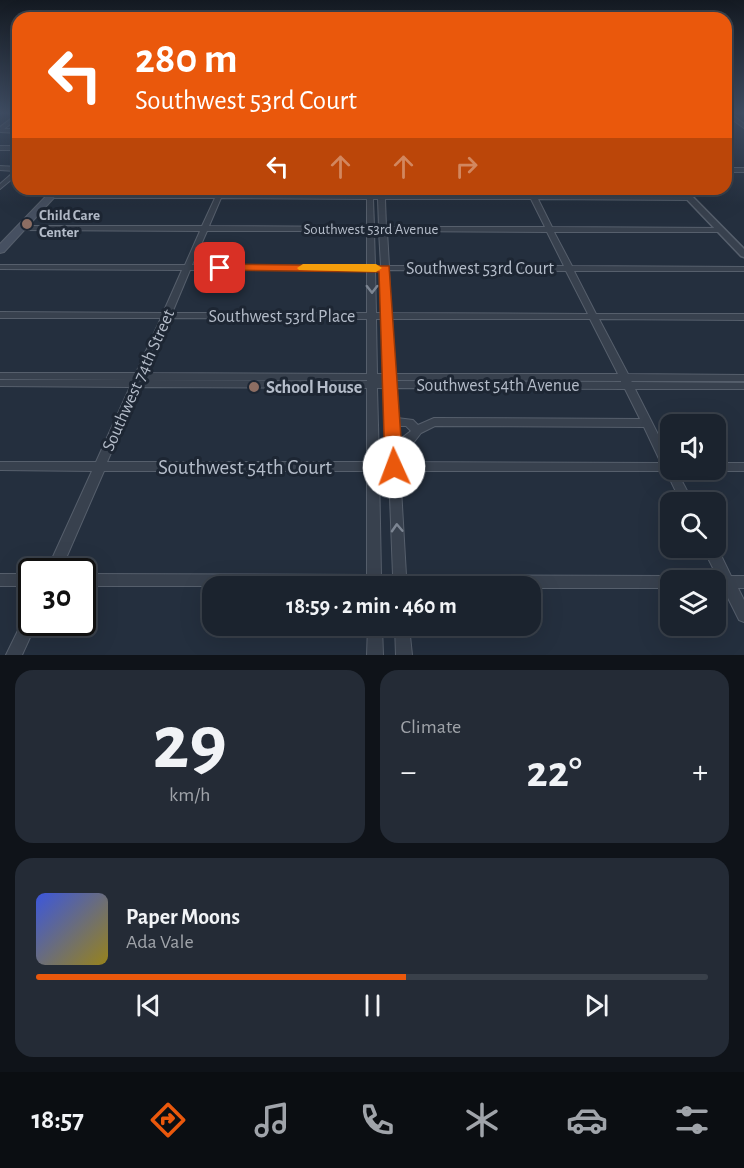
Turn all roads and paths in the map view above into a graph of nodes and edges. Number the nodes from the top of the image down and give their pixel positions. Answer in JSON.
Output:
{"nodes":[{"id":1,"x":12,"y":176,"type":"edge"},
{"id":2,"x":0,"y":187,"type":"edge"},
{"id":3,"x":52,"y":195,"type":"edge"},
{"id":4,"x":219,"y":195,"type":"edge"},
{"id":5,"x":370,"y":195,"type":"edge"},
{"id":6,"x":382,"y":195,"type":"edge"},
{"id":7,"x":533,"y":195,"type":"edge"},
{"id":8,"x":595,"y":195,"type":"edge"},
{"id":9,"x":687,"y":195,"type":"edge"},
{"id":10,"x":690,"y":198,"type":"junction"},
{"id":11,"x":21,"y":228,"type":"junction"},
{"id":12,"x":205,"y":229,"type":"junction"},
{"id":13,"x":371,"y":230,"type":"junction"},
{"id":14,"x":383,"y":230,"type":"junction"},
{"id":15,"x":550,"y":230,"type":"junction"},
{"id":16,"x":721,"y":230,"type":"junction"},
{"id":17,"x":0,"y":250,"type":"edge"},
{"id":18,"x":744,"y":254,"type":"edge"},
{"id":19,"x":0,"y":267,"type":"edge"},
{"id":20,"x":188,"y":268,"type":"junction"},
{"id":21,"x":372,"y":268,"type":"junction"},
{"id":22,"x":385,"y":268,"type":"junction"},
{"id":23,"x":570,"y":269,"type":"junction"},
{"id":24,"x":744,"y":269,"type":"edge"},
{"id":25,"x":0,"y":315,"type":"edge"},
{"id":26,"x":167,"y":316,"type":"junction"},
{"id":27,"x":372,"y":316,"type":"junction"},
{"id":28,"x":387,"y":316,"type":"junction"},
{"id":29,"x":594,"y":317,"type":"junction"},
{"id":30,"x":744,"y":317,"type":"edge"},
{"id":31,"x":0,"y":376,"type":"edge"},
{"id":32,"x":744,"y":378,"type":"edge"},
{"id":33,"x":138,"y":381,"type":"junction"},
{"id":34,"x":372,"y":381,"type":"junction"},
{"id":35,"x":391,"y":381,"type":"junction"},
{"id":36,"x":626,"y":382,"type":"junction"},
{"id":37,"x":0,"y":383,"type":"edge"},
{"id":38,"x":744,"y":386,"type":"edge"},
{"id":39,"x":392,"y":421,"type":"junction"},
{"id":40,"x":647,"y":423,"type":"junction"},
{"id":41,"x":417,"y":430,"type":"junction"},
{"id":42,"x":393,"y":447,"type":"junction"},
{"id":43,"x":660,"y":448,"type":"edge"},
{"id":44,"x":0,"y":466,"type":"edge"},
{"id":45,"x":99,"y":467,"type":"junction"},
{"id":46,"x":373,"y":467,"type":"junction"},
{"id":47,"x":394,"y":467,"type":"junction"},
{"id":48,"x":660,"y":467,"type":"edge"},
{"id":49,"x":726,"y":467,"type":"edge"},
{"id":50,"x":744,"y":467,"type":"edge"},
{"id":51,"x":58,"y":558,"type":"edge"},
{"id":52,"x":374,"y":576,"type":"edge"},
{"id":53,"x":400,"y":576,"type":"edge"},
{"id":54,"x":0,"y":580,"type":"edge"},
{"id":55,"x":18,"y":580,"type":"edge"},
{"id":56,"x":96,"y":580,"type":"edge"},
{"id":57,"x":202,"y":582,"type":"edge"},
{"id":58,"x":660,"y":582,"type":"edge"},
{"id":59,"x":726,"y":582,"type":"edge"},
{"id":60,"x":744,"y":582,"type":"edge"},
{"id":61,"x":541,"y":583,"type":"edge"},
{"id":62,"x":726,"y":589,"type":"edge"},
{"id":63,"x":744,"y":615,"type":"edge"},
{"id":64,"x":23,"y":636,"type":"edge"},
{"id":65,"x":375,"y":636,"type":"edge"},
{"id":66,"x":403,"y":636,"type":"edge"},
{"id":67,"x":14,"y":655,"type":"edge"},
{"id":68,"x":375,"y":655,"type":"edge"},
{"id":69,"x":404,"y":655,"type":"edge"}],
"edges":[{"from":1,"to":2,"type":"street"},
{"from":3,"to":11,"type":"main road"},
{"from":4,"to":12,"type":"street","name":"Southwest 74th Street"},
{"from":5,"to":13,"type":"street"},
{"from":6,"to":14,"type":"street"},
{"from":7,"to":15,"type":"street"},
{"from":8,"to":10,"type":"street"},
{"from":9,"to":10,"type":"street"},
{"from":10,"to":16,"type":"street"},
{"from":11,"to":12,"type":"street","name":"Southwest 53rd Avenue"},
{"from":11,"to":17,"type":"main road"},
{"from":12,"to":13,"type":"street","name":"Southwest 53rd Avenue"},
{"from":12,"to":20,"type":"street","name":"Southwest 74th Street"},
{"from":13,"to":14,"type":"street","name":"Southwest 53rd Avenue"},
{"from":13,"to":21,"type":"street"},
{"from":14,"to":15,"type":"street","name":"Southwest 53rd Avenue"},
{"from":14,"to":22,"type":"street"},
{"from":15,"to":16,"type":"street","name":"Southwest 53rd Avenue"},
{"from":15,"to":23,"type":"street"},
{"from":16,"to":18,"type":"street"},
{"from":19,"to":20,"type":"street","name":"Southwest 53rd Court"},
{"from":20,"to":21,"type":"street","name":"Southwest 53rd Court"},
{"from":20,"to":26,"type":"street","name":"Southwest 74th Street"},
{"from":21,"to":22,"type":"street","name":"Southwest 53rd Court"},
{"from":21,"to":27,"type":"street","one_way":true},
{"from":22,"to":23,"type":"street","name":"Southwest 53rd Court"},
{"from":22,"to":28,"type":"street"},
{"from":23,"to":24,"type":"street","name":"Southwest 53rd Court"},
{"from":23,"to":29,"type":"street"},
{"from":25,"to":26,"type":"street","name":"Southwest 53rd Place"},
{"from":26,"to":27,"type":"street","name":"Southwest 53rd Place"},
{"from":26,"to":33,"type":"street","name":"Southwest 74th Street"},
{"from":27,"to":28,"type":"street","name":"Southwest 53rd Place"},
{"from":27,"to":34,"type":"street"},
{"from":28,"to":29,"type":"street","name":"Southwest 53rd Place"},
{"from":28,"to":35,"type":"street"},
{"from":29,"to":30,"type":"street","name":"Southwest 53rd Place"},
{"from":29,"to":36,"type":"street"},
{"from":31,"to":33,"type":"street","name":"Southwest 54th Avenue"},
{"from":32,"to":36,"type":"street","name":"Southwest 54th Avenue"},
{"from":33,"to":34,"type":"street","name":"Southwest 54th Avenue"},
{"from":33,"to":37,"type":"street","name":"Southwest 54th Avenue"},
{"from":33,"to":45,"type":"street","name":"Southwest 74th Street"},
{"from":34,"to":35,"type":"street","name":"Southwest 54th Avenue"},
{"from":34,"to":46,"type":"street"},
{"from":35,"to":36,"type":"street","name":"Southwest 54th Avenue"},
{"from":35,"to":39,"type":"street"},
{"from":36,"to":38,"type":"street","name":"Southwest 54th Avenue"},
{"from":36,"to":40,"type":"street"},
{"from":39,"to":41,"type":"street"},
{"from":39,"to":42,"type":"street"},
{"from":40,"to":41,"type":"street"},
{"from":40,"to":43,"type":"street"},
{"from":41,"to":42,"type":"street"},
{"from":42,"to":47,"type":"street"},
{"from":44,"to":45,"type":"street","name":"Southwest 54th Court"},
{"from":45,"to":46,"type":"street","name":"Southwest 54th Court"},
{"from":45,"to":51,"type":"street","name":"Southwest 74th Street"},
{"from":46,"to":47,"type":"street","name":"Southwest 54th Court"},
{"from":46,"to":52,"type":"street"},
{"from":47,"to":48,"type":"street","name":"Southwest 54th Court"},
{"from":53,"to":47,"type":"street","one_way":true},
{"from":49,"to":50,"type":"street"},
{"from":54,"to":55,"type":"street"},
{"from":56,"to":57,"type":"street"},
{"from":58,"to":61,"type":"street"},
{"from":59,"to":60,"type":"street"},
{"from":62,"to":63,"type":"street"},
{"from":64,"to":67,"type":"street"},
{"from":65,"to":68,"type":"street"},
{"from":66,"to":69,"type":"street"}]}
